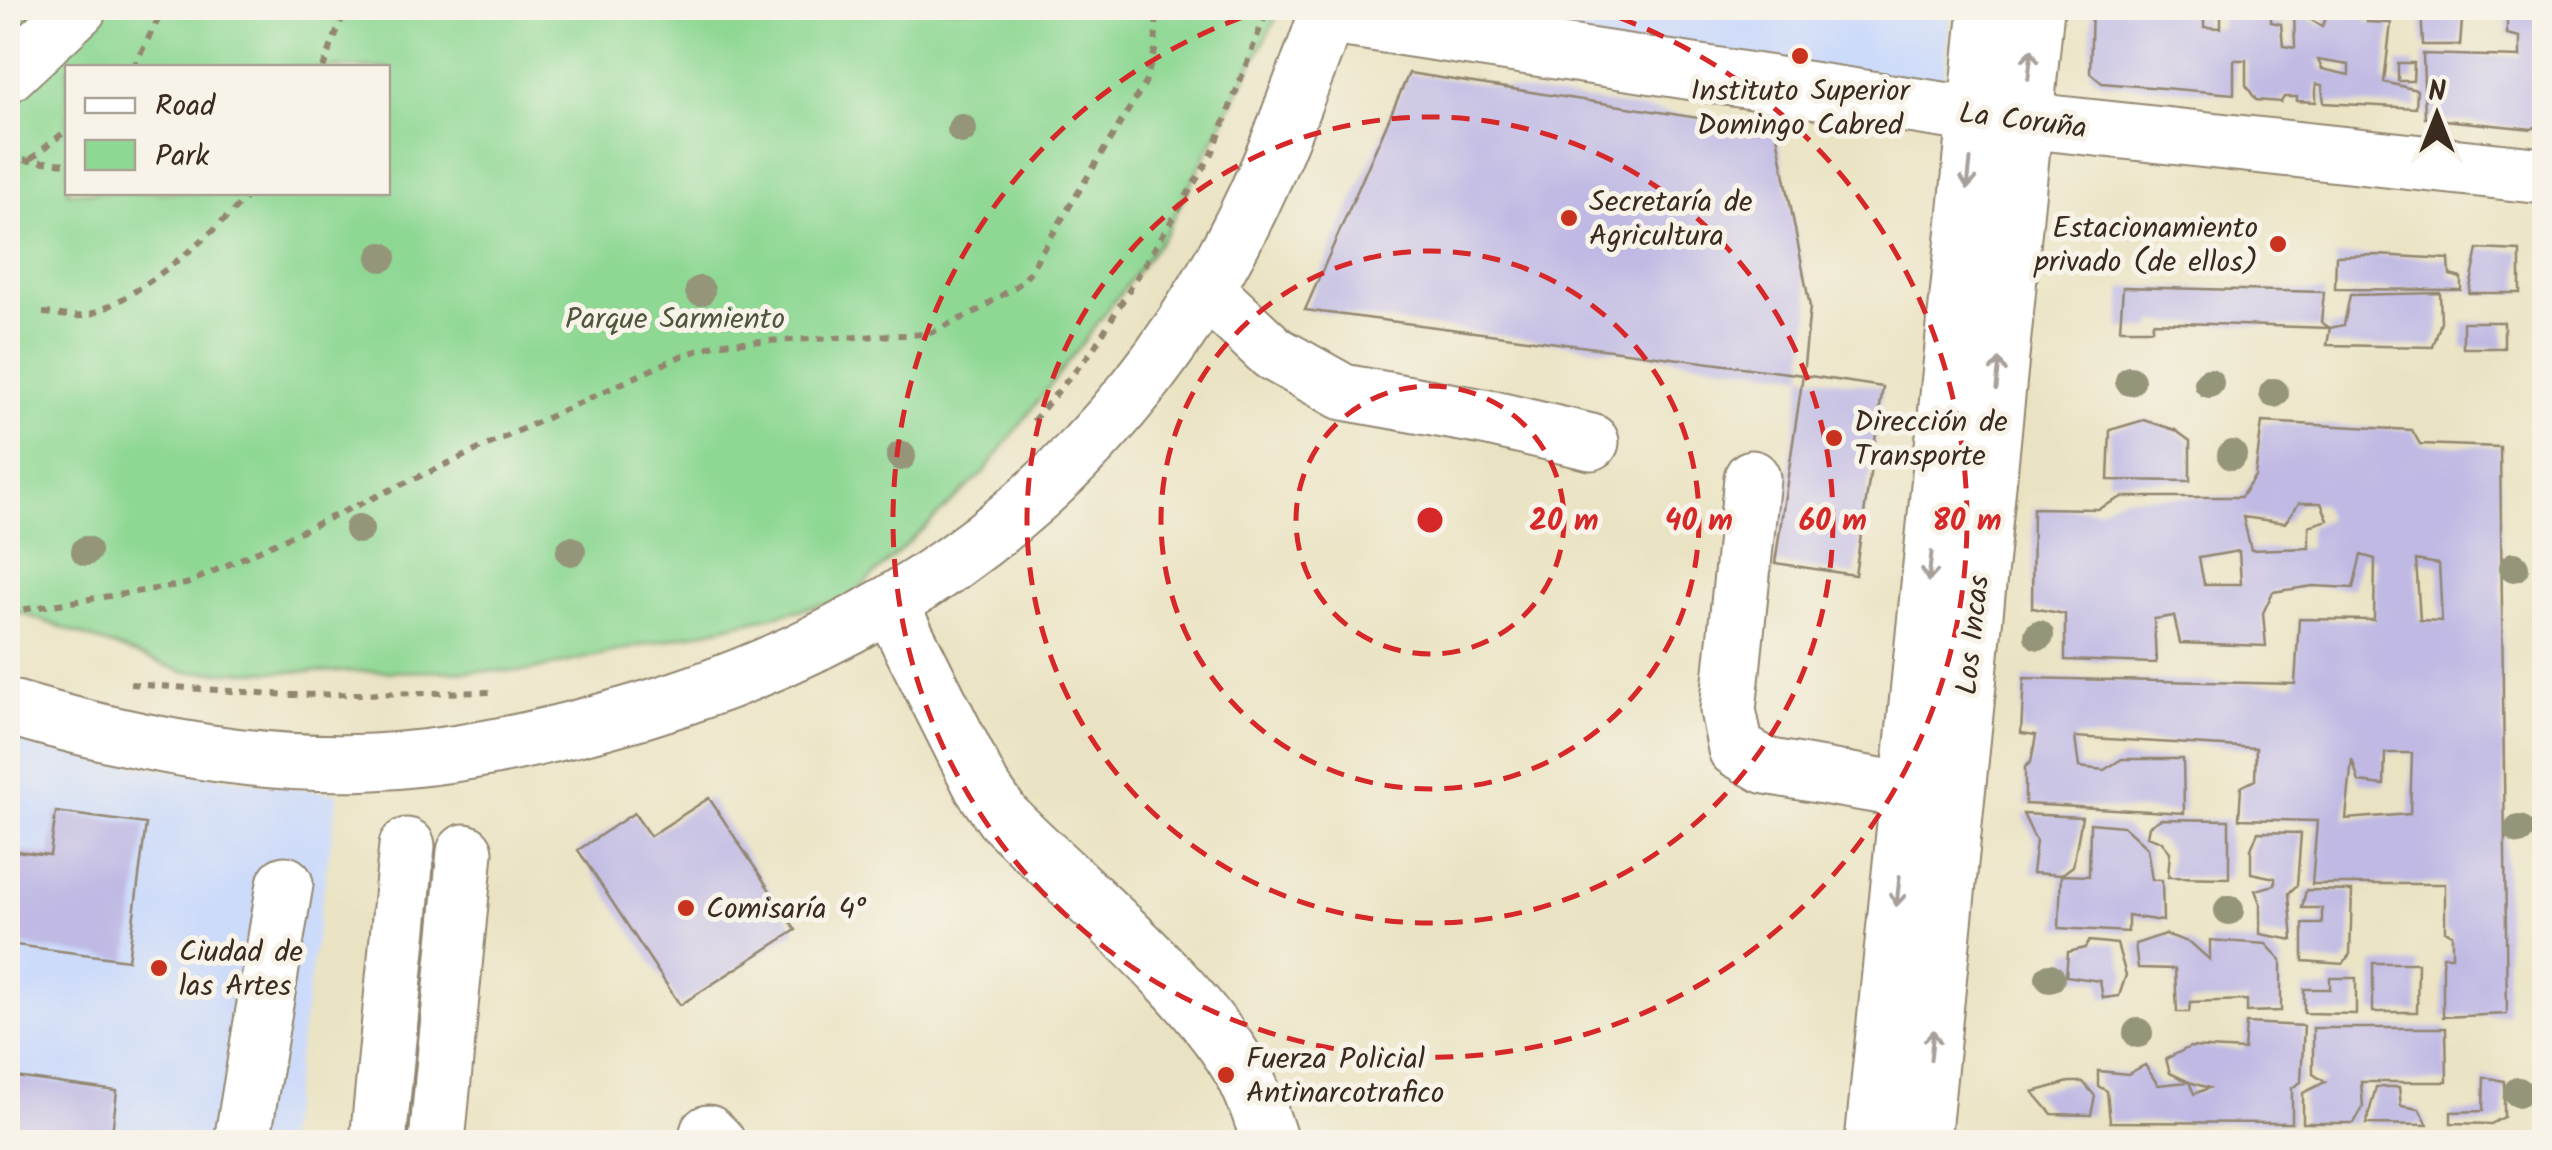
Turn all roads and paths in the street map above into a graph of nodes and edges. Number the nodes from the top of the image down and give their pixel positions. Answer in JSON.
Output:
{"nodes":[{"id":1,"x":79,"y":8,"type":"edge"},
{"id":2,"x":164,"y":8,"type":"edge"},
{"id":3,"x":346,"y":8,"type":"edge"},
{"id":4,"x":1157,"y":8,"type":"edge"},
{"id":5,"x":1268,"y":8,"type":"edge"},
{"id":6,"x":1987,"y":8,"type":"edge"},
{"id":7,"x":2036,"y":8,"type":"edge"},
{"id":8,"x":1327,"y":12,"type":"edge"},
{"id":9,"x":135,"y":65,"type":"edge"},
{"id":10,"x":324,"y":65,"type":"edge"},
{"id":11,"x":8,"y":74,"type":"edge"},
{"id":12,"x":1999,"y":118,"type":"junction"},
{"id":13,"x":65,"y":132,"type":"edge"},
{"id":14,"x":30,"y":158,"type":"junction"},
{"id":15,"x":8,"y":159,"type":"edge"},
{"id":16,"x":65,"y":164,"type":"edge"},
{"id":17,"x":2544,"y":176,"type":"edge"},
{"id":18,"x":248,"y":195,"type":"edge"},
{"id":19,"x":1208,"y":292,"type":"junction"},
{"id":20,"x":44,"y":313,"type":"dead end"},
{"id":21,"x":1028,"y":428,"type":"dead end"},
{"id":22,"x":1592,"y":442,"type":"dead end"},
{"id":23,"x":1752,"y":478,"type":"dead end"},
{"id":24,"x":890,"y":604,"type":"junction"},
{"id":25,"x":8,"y":612,"type":"edge"},
{"id":26,"x":114,"y":682,"type":"dead end"},
{"id":27,"x":501,"y":692,"type":"dead end"},
{"id":28,"x":8,"y":708,"type":"edge"},
{"id":29,"x":1932,"y":796,"type":"junction"},
{"id":30,"x":407,"y":846,"type":"dead end"},
{"id":31,"x":465,"y":852,"type":"dead end"},
{"id":32,"x":285,"y":884,"type":"dead end"},
{"id":33,"x":242,"y":1142,"type":"edge"},
{"id":34,"x":378,"y":1142,"type":"edge"},
{"id":35,"x":437,"y":1142,"type":"edge"},
{"id":36,"x":1270,"y":1142,"type":"edge"},
{"id":37,"x":1873,"y":1142,"type":"edge"},
{"id":38,"x":1922,"y":1142,"type":"edge"}],
"edges":[{"from":1,"to":11,"type":"street"},
{"from":2,"to":9,"type":"path"},
{"from":3,"to":10,"type":"path"},
{"from":4,"to":25,"type":"path"},
{"from":5,"to":21,"type":"path"},
{"from":6,"to":12,"type":"street","name":"Los Incas"},
{"from":12,"to":7,"type":"street","name":"Los Incas","one_way":true},
{"from":8,"to":12,"type":"street","name":"La Coruña"},
{"from":8,"to":19,"type":"street"},
{"from":12,"to":17,"type":"street","name":"La Coruña"},
{"from":12,"to":29,"type":"street","name":"Los Incas"},
{"from":13,"to":14,"type":"path"},
{"from":14,"to":15,"type":"path"},
{"from":14,"to":16,"type":"path"},
{"from":18,"to":20,"type":"path"},
{"from":19,"to":22,"type":"street"},
{"from":19,"to":24,"type":"street"},
{"from":23,"to":29,"type":"street"},
{"from":24,"to":28,"type":"street"},
{"from":24,"to":36,"type":"street"},
{"from":26,"to":27,"type":"path"},
{"from":29,"to":37,"type":"street","name":"Los Incas","one_way":true},
{"from":38,"to":29,"type":"street","name":"Los Incas","one_way":true},
{"from":30,"to":34,"type":"street"},
{"from":31,"to":35,"type":"street"},
{"from":32,"to":33,"type":"street"}]}
